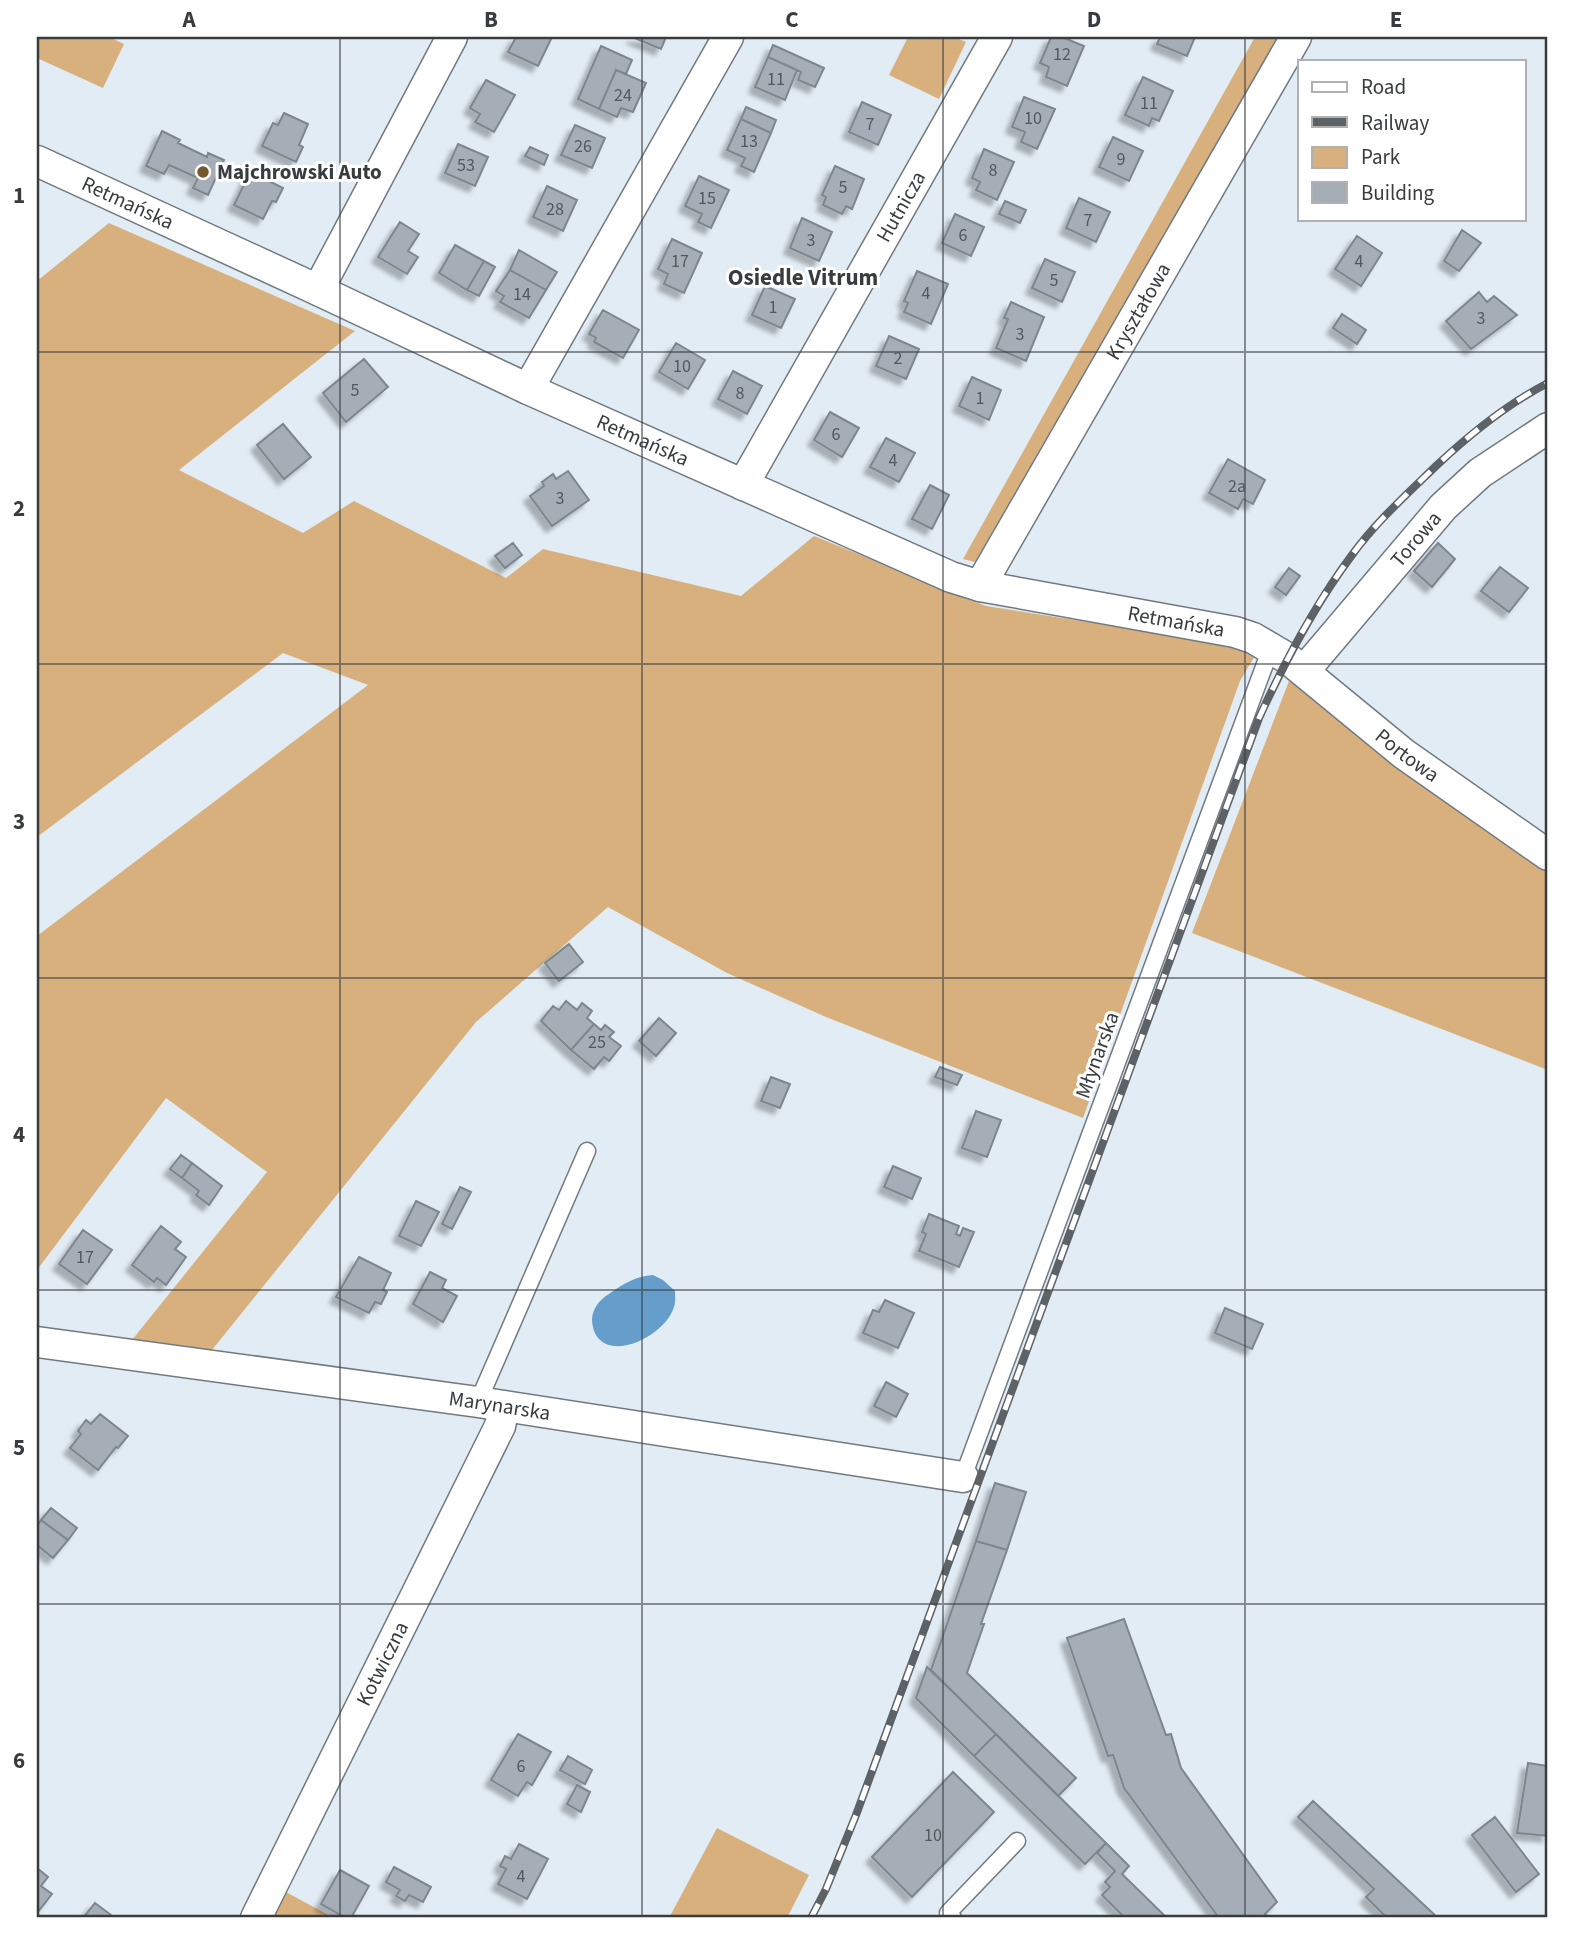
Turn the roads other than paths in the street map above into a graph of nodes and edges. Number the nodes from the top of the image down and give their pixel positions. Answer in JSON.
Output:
{"nodes":[{"id":1,"x":452,"y":37,"type":"edge"},
{"id":2,"x":728,"y":37,"type":"edge"},
{"id":3,"x":997,"y":37,"type":"edge"},
{"id":4,"x":1296,"y":37,"type":"edge"},
{"id":5,"x":37,"y":161,"type":"edge"},
{"id":6,"x":318,"y":290,"type":"junction"},
{"id":7,"x":528,"y":389,"type":"junction"},
{"id":8,"x":1548,"y":428,"type":"edge"},
{"id":9,"x":743,"y":485,"type":"junction"},
{"id":10,"x":980,"y":586,"type":"junction"},
{"id":11,"x":1271,"y":648,"type":"junction"},
{"id":12,"x":1304,"y":671,"type":"junction"},
{"id":13,"x":1548,"y":855,"type":"edge"},
{"id":14,"x":587,"y":1150,"type":"dead end"},
{"id":15,"x":37,"y":1342,"type":"edge"},
{"id":16,"x":491,"y":1405,"type":"junction"},
{"id":17,"x":964,"y":1477,"type":"joint"},
{"id":18,"x":1017,"y":1841,"type":"dead end"},
{"id":19,"x":256,"y":1918,"type":"edge"},
{"id":20,"x":953,"y":1918,"type":"edge"}],
"edges":[{"from":1,"to":6,"type":"street"},
{"from":2,"to":7,"type":"street"},
{"from":3,"to":9,"type":"street","name":"Hutnicza"},
{"from":4,"to":10,"type":"street","name":"Kryształowa"},
{"from":5,"to":6,"type":"street","name":"Retmańska"},
{"from":6,"to":7,"type":"street","name":"Retmańska"},
{"from":7,"to":9,"type":"street","name":"Retmańska"},
{"from":8,"to":12,"type":"street","name":"Torowa"},
{"from":9,"to":10,"type":"street","name":"Retmańska"},
{"from":10,"to":11,"type":"street","name":"Retmańska"},
{"from":11,"to":12,"type":"street","name":"Portowa"},
{"from":11,"to":17,"type":"lane","name":"Młynarska"},
{"from":12,"to":13,"type":"street","name":"Portowa"},
{"from":14,"to":16,"type":"lane"},
{"from":15,"to":16,"type":"street","name":"Marynarska"},
{"from":16,"to":17,"type":"street","name":"Marynarska"},
{"from":16,"to":19,"type":"street","name":"Kotwiczna"},
{"from":18,"to":20,"type":"lane"}]}
